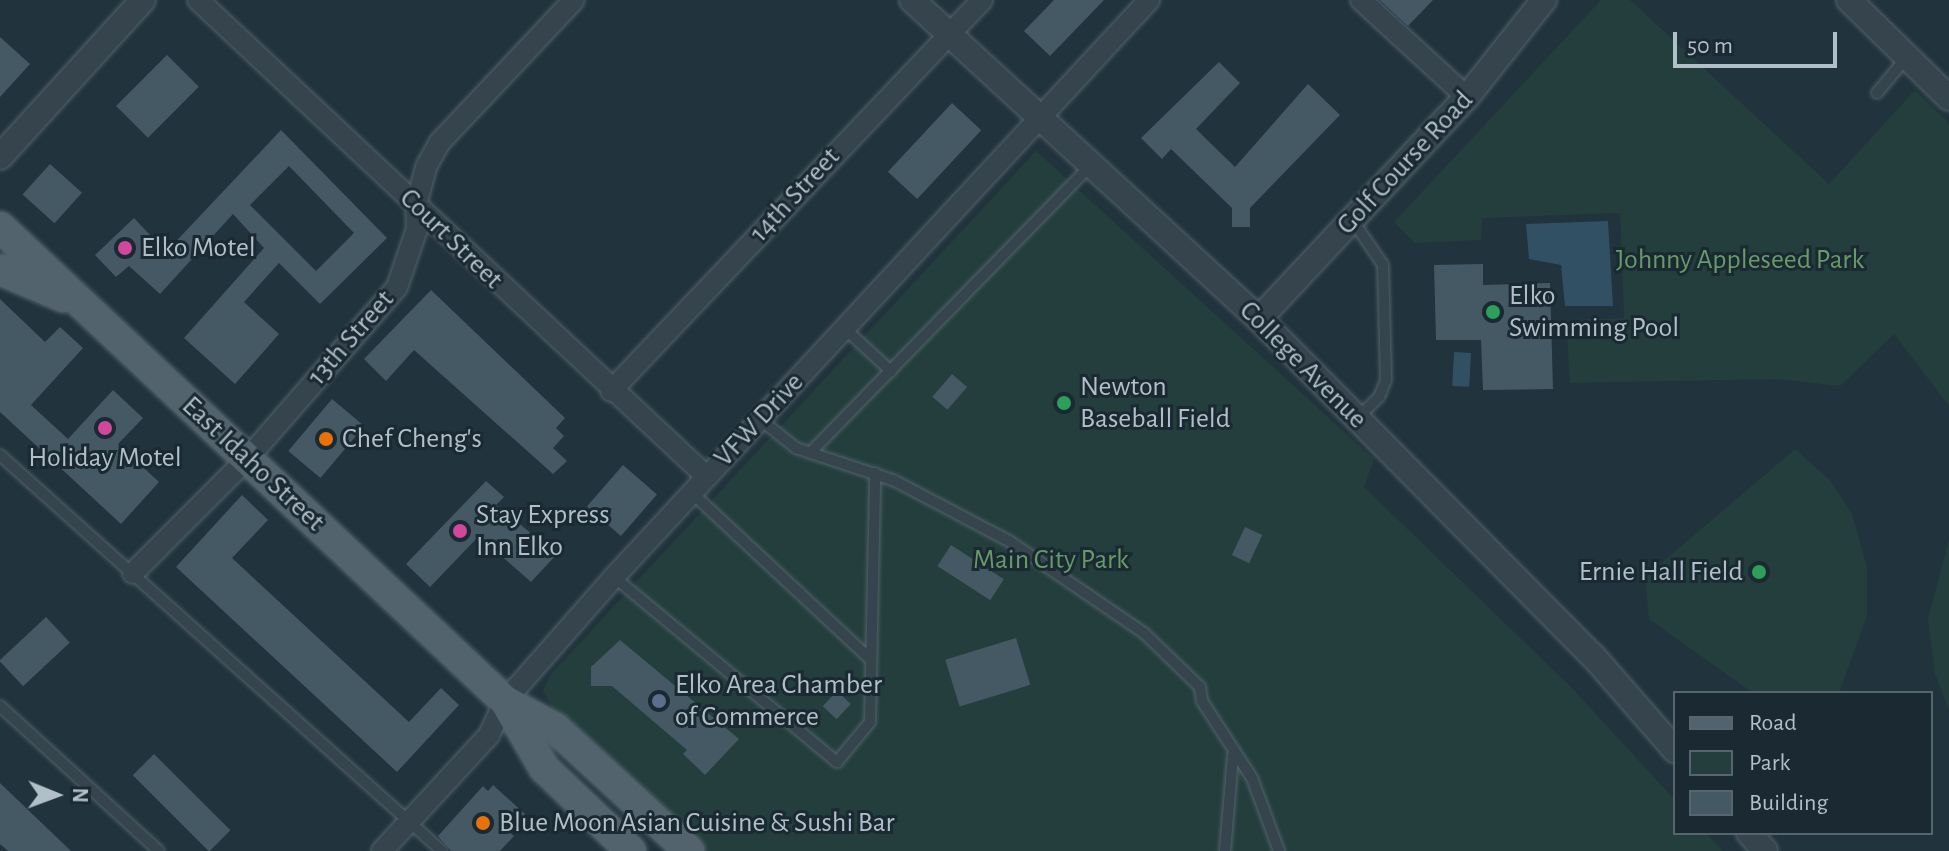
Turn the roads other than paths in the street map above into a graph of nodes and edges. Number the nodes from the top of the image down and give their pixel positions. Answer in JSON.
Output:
{"nodes":[{"id":1,"x":143,"y":0,"type":"edge"},
{"id":2,"x":198,"y":0,"type":"edge"},
{"id":3,"x":574,"y":0,"type":"edge"},
{"id":4,"x":912,"y":0,"type":"edge"},
{"id":5,"x":982,"y":0,"type":"edge"},
{"id":6,"x":1149,"y":0,"type":"edge"},
{"id":7,"x":1361,"y":0,"type":"edge"},
{"id":8,"x":1544,"y":0,"type":"edge"},
{"id":9,"x":1849,"y":0,"type":"edge"},
{"id":10,"x":948,"y":33,"type":"junction"},
{"id":11,"x":1907,"y":57,"type":"junction"},
{"id":12,"x":1877,"y":93,"type":"dead end"},
{"id":13,"x":1467,"y":97,"type":"junction"},
{"id":14,"x":1949,"y":98,"type":"edge"},
{"id":15,"x":1038,"y":116,"type":"junction"},
{"id":16,"x":0,"y":157,"type":"edge"},
{"id":17,"x":1091,"y":165,"type":"junction"},
{"id":18,"x":416,"y":205,"type":"junction"},
{"id":19,"x":1352,"y":220,"type":"junction"},
{"id":20,"x":0,"y":227,"type":"edge"},
{"id":21,"x":0,"y":270,"type":"edge"},
{"id":22,"x":86,"y":308,"type":"junction"},
{"id":23,"x":1259,"y":319,"type":"junction"},
{"id":24,"x":844,"y":328,"type":"junction"},
{"id":25,"x":891,"y":371,"type":"junction"},
{"id":26,"x":611,"y":391,"type":"junction"},
{"id":27,"x":1357,"y":418,"type":"junction"},
{"id":28,"x":761,"y":420,"type":"junction"},
{"id":29,"x":810,"y":453,"type":"junction"},
{"id":30,"x":0,"y":455,"type":"edge"},
{"id":31,"x":248,"y":458,"type":"junction"},
{"id":32,"x":875,"y":473,"type":"junction"},
{"id":33,"x":706,"y":476,"type":"junction"},
{"id":34,"x":691,"y":492,"type":"junction"},
{"id":35,"x":133,"y":573,"type":"junction"},
{"id":36,"x":614,"y":577,"type":"junction"},
{"id":37,"x":871,"y":660,"type":"junction"},
{"id":38,"x":505,"y":701,"type":"junction"},
{"id":39,"x":0,"y":706,"type":"edge"},
{"id":40,"x":1673,"y":748,"type":"edge"},
{"id":41,"x":1233,"y":755,"type":"junction"},
{"id":42,"x":410,"y":821,"type":"junction"},
{"id":43,"x":1751,"y":835,"type":"edge"},
{"id":44,"x":159,"y":851,"type":"edge"},
{"id":45,"x":382,"y":851,"type":"edge"},
{"id":46,"x":442,"y":851,"type":"edge"},
{"id":47,"x":631,"y":851,"type":"edge"},
{"id":48,"x":689,"y":851,"type":"edge"},
{"id":49,"x":1225,"y":851,"type":"edge"},
{"id":50,"x":1279,"y":851,"type":"edge"},
{"id":51,"x":1765,"y":851,"type":"edge"}],
"edges":[{"from":1,"to":16,"type":"street"},
{"from":2,"to":18,"type":"street","name":"Court Street"},
{"from":3,"to":18,"type":"street","name":"13th Street"},
{"from":4,"to":10,"type":"street","name":"College Avenue"},
{"from":5,"to":10,"type":"street","name":"14th Street"},
{"from":6,"to":15,"type":"street","name":"VFW Drive"},
{"from":7,"to":13,"type":"street"},
{"from":8,"to":13,"type":"street","name":"Golf Course Road"},
{"from":9,"to":11,"type":"street"},
{"from":10,"to":15,"type":"street","name":"College Avenue"},
{"from":10,"to":26,"type":"street","name":"14th Street"},
{"from":11,"to":12,"type":"lane"},
{"from":11,"to":14,"type":"street"},
{"from":13,"to":19,"type":"street","name":"Golf Course Road"},
{"from":15,"to":17,"type":"street","name":"College Avenue"},
{"from":15,"to":24,"type":"street","name":"VFW Drive"},
{"from":17,"to":23,"type":"street","name":"College Avenue"},
{"from":17,"to":25,"type":"lane"},
{"from":18,"to":26,"type":"street","name":"Court Street"},
{"from":18,"to":31,"type":"street","name":"13th Street"},
{"from":19,"to":23,"type":"street","name":"Golf Course Road"},
{"from":19,"to":27,"type":"lane"},
{"from":20,"to":22,"type":"main road","name":"East Idaho Street"},
{"from":21,"to":22,"type":"main road"},
{"from":22,"to":31,"type":"main road","name":"East Idaho Street"},
{"from":23,"to":27,"type":"street","name":"College Avenue"},
{"from":24,"to":25,"type":"lane"},
{"from":24,"to":28,"type":"street","name":"VFW Drive"},
{"from":25,"to":29,"type":"lane"},
{"from":26,"to":33,"type":"street","name":"Court Street"},
{"from":27,"to":40,"type":"street","name":"College Avenue"},
{"from":28,"to":29,"type":"lane"},
{"from":28,"to":33,"type":"street","name":"VFW Drive"},
{"from":29,"to":32,"type":"lane"},
{"from":30,"to":35,"type":"lane"},
{"from":31,"to":35,"type":"street","name":"13th Street"},
{"from":31,"to":38,"type":"main road","name":"East Idaho Street"},
{"from":32,"to":37,"type":"lane"},
{"from":32,"to":41,"type":"lane"},
{"from":33,"to":34,"type":"street","name":"VFW Drive"},
{"from":34,"to":36,"type":"street","name":"VFW Drive"},
{"from":34,"to":37,"type":"lane"},
{"from":35,"to":42,"type":"lane"},
{"from":36,"to":37,"type":"lane"},
{"from":36,"to":38,"type":"street","name":"VFW Drive"},
{"from":38,"to":42,"type":"street","name":"VFW Drive"},
{"from":38,"to":47,"type":"main road","name":"East Idaho Street"},
{"from":38,"to":48,"type":"main road","name":"East Idaho Street"},
{"from":39,"to":44,"type":"lane"},
{"from":41,"to":49,"type":"lane"},
{"from":41,"to":50,"type":"lane"},
{"from":42,"to":45,"type":"street","name":"VFW Drive"},
{"from":42,"to":46,"type":"lane"},
{"from":43,"to":51,"type":"street"}]}
